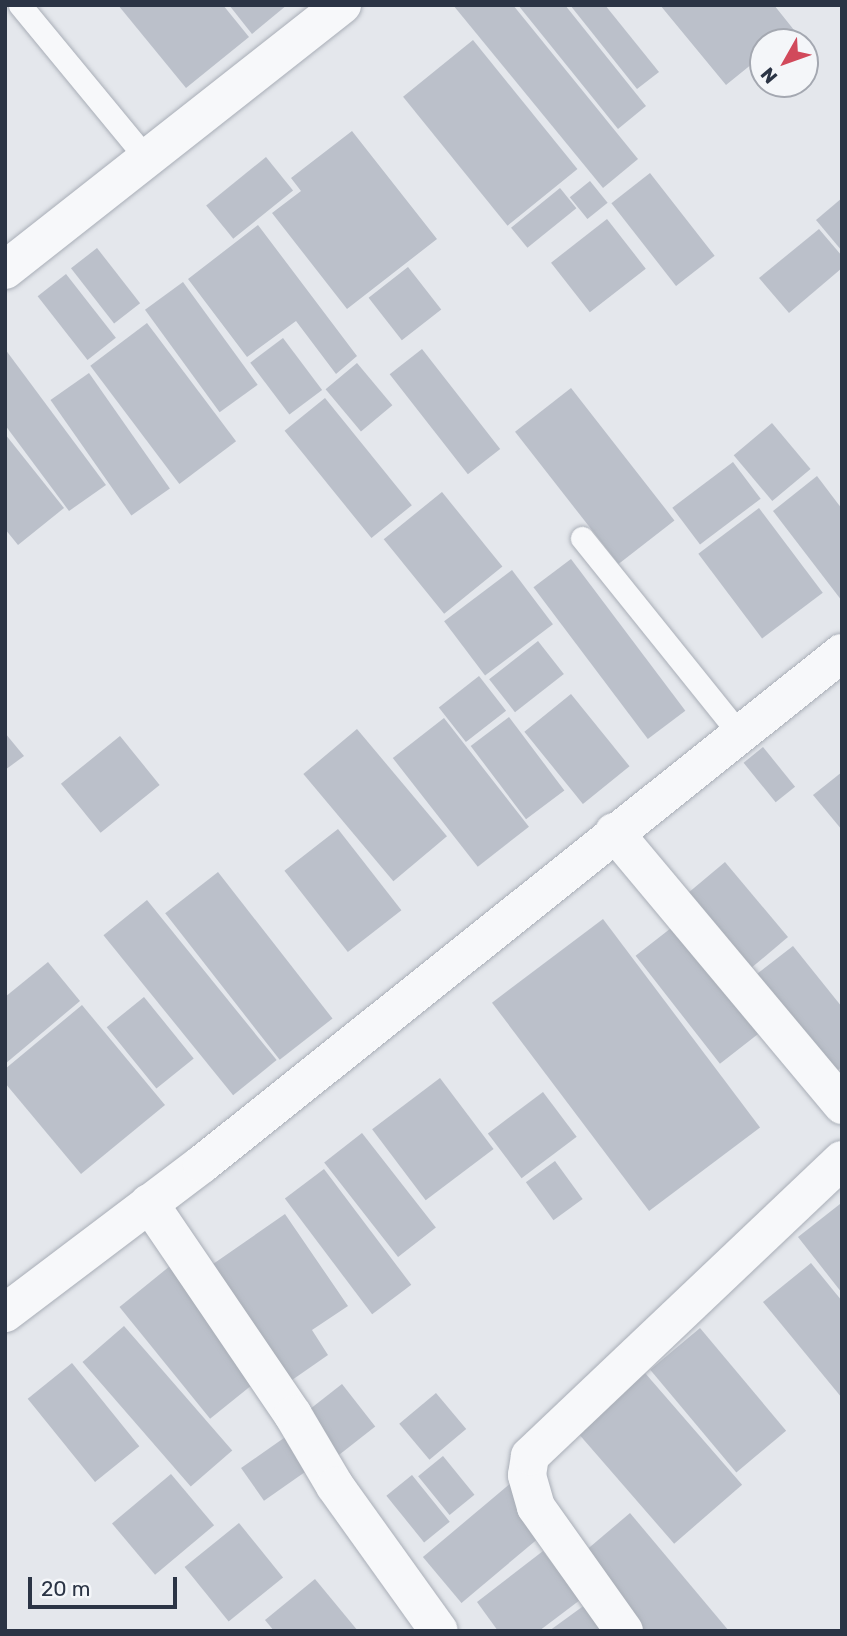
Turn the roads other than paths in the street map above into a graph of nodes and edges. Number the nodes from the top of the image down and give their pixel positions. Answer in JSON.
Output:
{"nodes":[{"id":1,"x":20,"y":5,"type":"edge"},
{"id":2,"x":342,"y":5,"type":"edge"},
{"id":3,"x":146,"y":158,"type":"junction"},
{"id":4,"x":5,"y":270,"type":"edge"},
{"id":5,"x":582,"y":538,"type":"dead end"},
{"id":6,"x":842,"y":653,"type":"edge"},
{"id":7,"x":739,"y":733,"type":"junction"},
{"id":8,"x":614,"y":832,"type":"junction"},
{"id":9,"x":842,"y":1105,"type":"edge"},
{"id":10,"x":842,"y":1160,"type":"edge"},
{"id":11,"x":149,"y":1203,"type":"junction"},
{"id":12,"x":5,"y":1313,"type":"edge"},
{"id":13,"x":439,"y":1631,"type":"edge"},
{"id":14,"x":624,"y":1631,"type":"edge"}],
"edges":[{"from":1,"to":3,"type":"lane"},
{"from":2,"to":3,"type":"street"},
{"from":3,"to":4,"type":"street"},
{"from":5,"to":7,"type":"lane"},
{"from":6,"to":7,"type":"street"},
{"from":7,"to":8,"type":"street"},
{"from":8,"to":9,"type":"street"},
{"from":8,"to":11,"type":"street"},
{"from":10,"to":14,"type":"street"},
{"from":11,"to":12,"type":"street"},
{"from":11,"to":13,"type":"street"}]}
